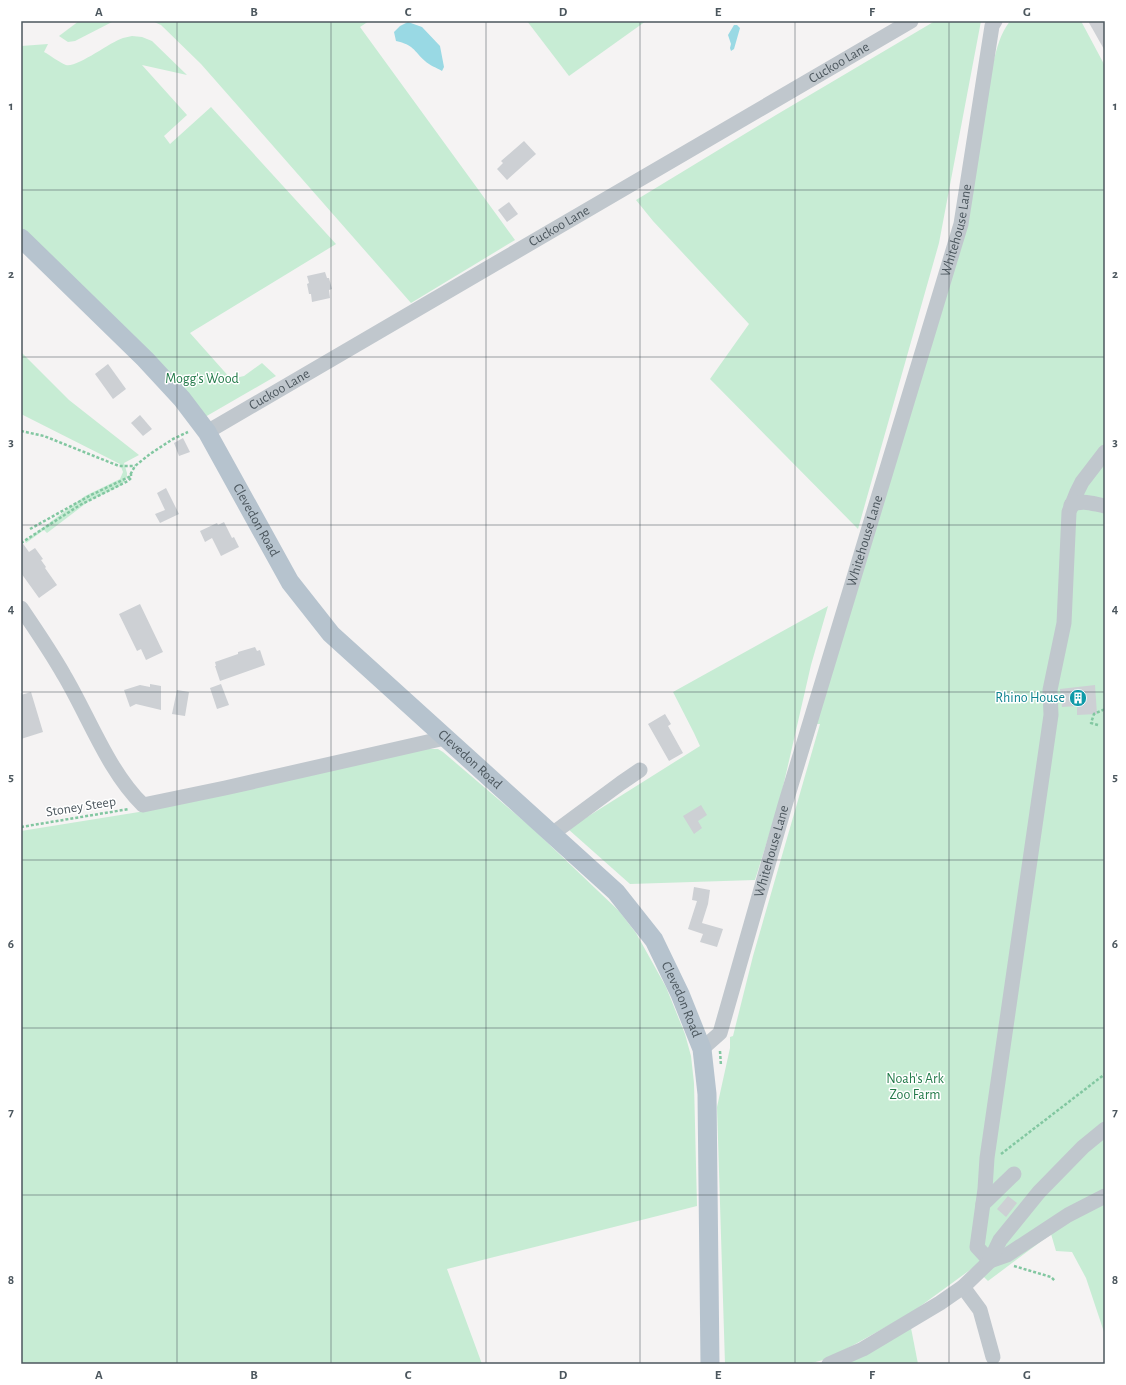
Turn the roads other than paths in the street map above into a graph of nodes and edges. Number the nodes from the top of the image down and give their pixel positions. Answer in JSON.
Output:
{"nodes":[{"id":1,"x":911,"y":21,"type":"edge"},
{"id":2,"x":995,"y":21,"type":"edge"},
{"id":3,"x":21,"y":238,"type":"edge"},
{"id":4,"x":207,"y":432,"type":"junction"},
{"id":5,"x":1105,"y":452,"type":"edge"},
{"id":6,"x":1071,"y":505,"type":"junction"},
{"id":7,"x":1105,"y":506,"type":"edge"},
{"id":8,"x":21,"y":608,"type":"edge"},
{"id":9,"x":445,"y":738,"type":"junction"},
{"id":10,"x":640,"y":770,"type":"dead end"},
{"id":11,"x":552,"y":834,"type":"junction"},
{"id":12,"x":702,"y":1049,"type":"junction"},
{"id":13,"x":1105,"y":1129,"type":"edge"},
{"id":14,"x":1014,"y":1174,"type":"dead end"},
{"id":15,"x":1105,"y":1196,"type":"edge"},
{"id":16,"x":983,"y":1204,"type":"junction"},
{"id":17,"x":993,"y":1260,"type":"junction"},
{"id":18,"x":963,"y":1287,"type":"junction"},
{"id":19,"x":993,"y":1357,"type":"dead end"},
{"id":20,"x":710,"y":1364,"type":"edge"},
{"id":21,"x":829,"y":1364,"type":"edge"}],
"edges":[{"from":1,"to":4,"type":"street","name":"Cuckoo Lane"},
{"from":2,"to":12,"type":"street","name":"Whitehouse Lane"},
{"from":3,"to":4,"type":"main road","name":"Clevedon Road"},
{"from":4,"to":9,"type":"main road","name":"Clevedon Road"},
{"from":5,"to":6,"type":"street"},
{"from":6,"to":7,"type":"street"},
{"from":6,"to":16,"type":"street"},
{"from":8,"to":9,"type":"street"},
{"from":9,"to":11,"type":"main road","name":"Clevedon Road"},
{"from":10,"to":11,"type":"street"},
{"from":11,"to":12,"type":"main road","name":"Clevedon Road"},
{"from":12,"to":20,"type":"main road","name":"Clevedon Road"},
{"from":13,"to":17,"type":"street"},
{"from":14,"to":16,"type":"street"},
{"from":15,"to":17,"type":"street"},
{"from":16,"to":17,"type":"street"},
{"from":17,"to":18,"type":"street"},
{"from":18,"to":19,"type":"street"},
{"from":18,"to":21,"type":"street"}]}
